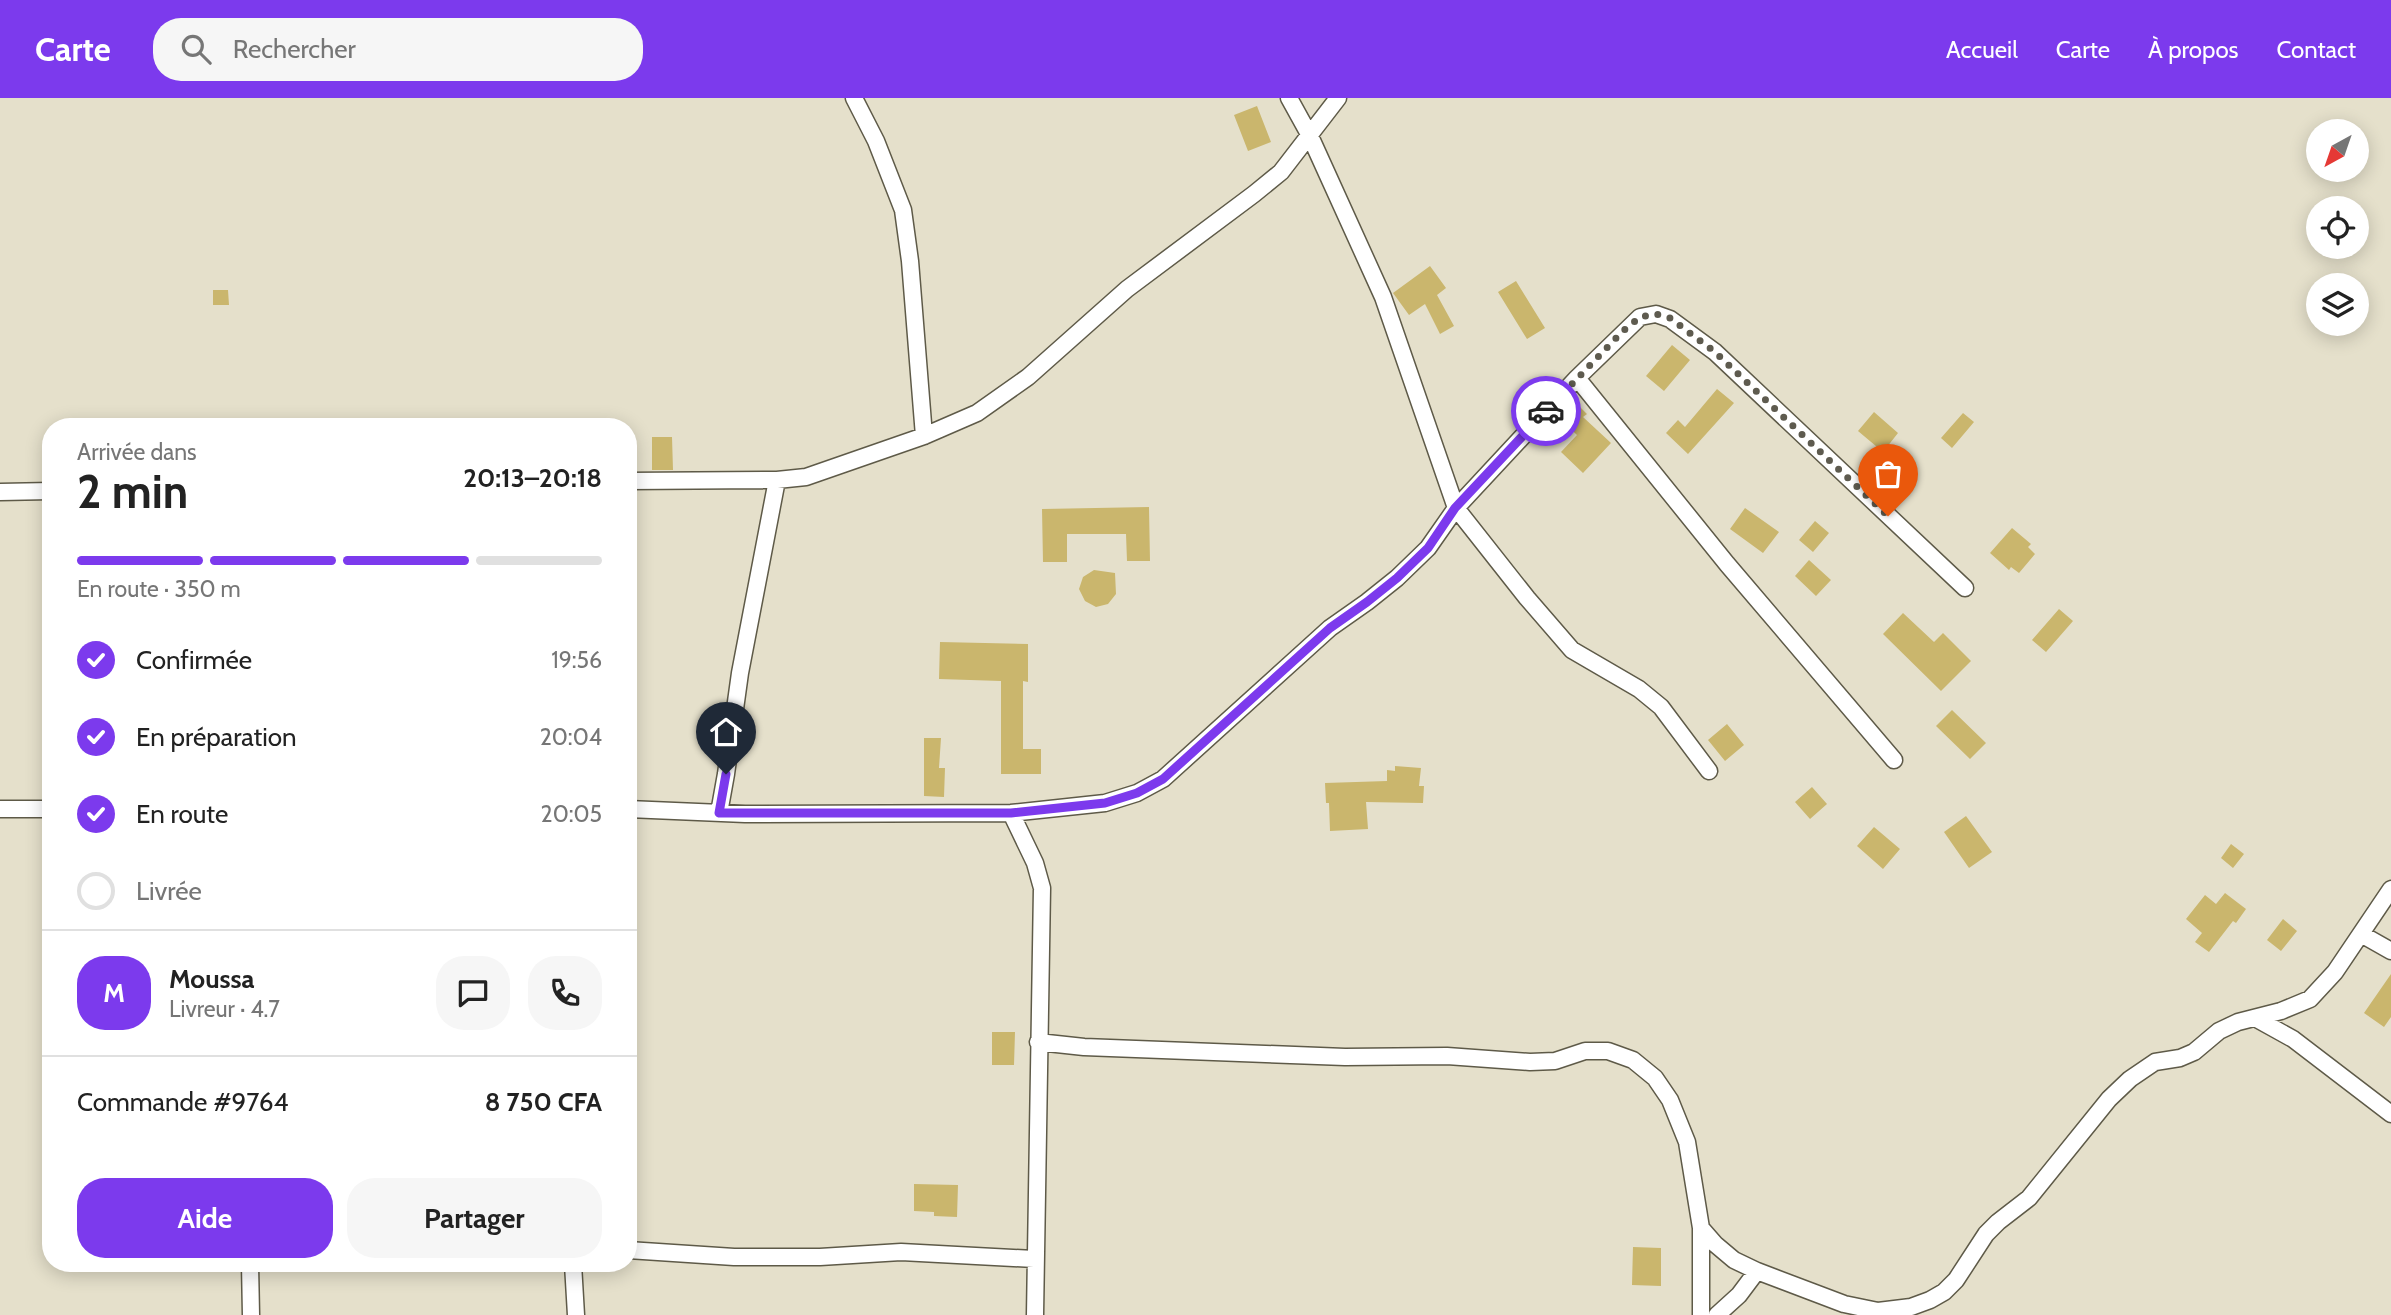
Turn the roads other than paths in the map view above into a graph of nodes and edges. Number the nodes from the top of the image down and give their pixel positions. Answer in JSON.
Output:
{"nodes":[{"id":1,"x":854,"y":98,"type":"edge"},
{"id":2,"x":1289,"y":98,"type":"edge"},
{"id":3,"x":1338,"y":98,"type":"edge"},
{"id":4,"x":1310,"y":136,"type":"junction"},
{"id":5,"x":1577,"y":378,"type":"junction"},
{"id":6,"x":924,"y":436,"type":"junction"},
{"id":7,"x":776,"y":480,"type":"junction"},
{"id":8,"x":637,"y":481,"type":"edge"},
{"id":9,"x":42,"y":491,"type":"edge"},
{"id":10,"x":0,"y":492,"type":"edge"},
{"id":11,"x":1455,"y":508,"type":"junction"},
{"id":12,"x":1965,"y":588,"type":"dead end"},
{"id":13,"x":1894,"y":760,"type":"dead end"},
{"id":14,"x":1709,"y":771,"type":"dead end"},
{"id":15,"x":0,"y":809,"type":"edge"},
{"id":16,"x":42,"y":809,"type":"edge"},
{"id":17,"x":637,"y":809,"type":"edge"},
{"id":18,"x":719,"y":813,"type":"junction"},
{"id":19,"x":1011,"y":813,"type":"junction"},
{"id":20,"x":2391,"y":889,"type":"edge"},
{"id":21,"x":2361,"y":933,"type":"junction"},
{"id":22,"x":2391,"y":951,"type":"edge"},
{"id":23,"x":2255,"y":1018,"type":"junction"},
{"id":24,"x":1038,"y":1042,"type":"junction"},
{"id":25,"x":2391,"y":1114,"type":"edge"},
{"id":26,"x":1701,"y":1228,"type":"junction"},
{"id":27,"x":637,"y":1251,"type":"edge"},
{"id":28,"x":1034,"y":1259,"type":"junction"},
{"id":29,"x":1757,"y":1271,"type":"junction"},
{"id":30,"x":250,"y":1272,"type":"edge"},
{"id":31,"x":573,"y":1272,"type":"edge"},
{"id":32,"x":251,"y":1315,"type":"edge"},
{"id":33,"x":576,"y":1315,"type":"edge"},
{"id":34,"x":1035,"y":1315,"type":"edge"},
{"id":35,"x":1701,"y":1315,"type":"edge"},
{"id":36,"x":1717,"y":1315,"type":"edge"}],
"edges":[{"from":1,"to":6,"type":"street"},
{"from":2,"to":4,"type":"street"},
{"from":3,"to":4,"type":"street"},
{"from":4,"to":6,"type":"street"},
{"from":4,"to":11,"type":"street"},
{"from":5,"to":11,"type":"street"},
{"from":5,"to":12,"type":"street"},
{"from":5,"to":13,"type":"street"},
{"from":6,"to":7,"type":"street"},
{"from":7,"to":8,"type":"street"},
{"from":7,"to":18,"type":"street"},
{"from":9,"to":10,"type":"street"},
{"from":11,"to":14,"type":"street"},
{"from":11,"to":19,"type":"street"},
{"from":15,"to":16,"type":"street"},
{"from":17,"to":18,"type":"street"},
{"from":18,"to":19,"type":"street"},
{"from":19,"to":24,"type":"street"},
{"from":20,"to":21,"type":"street"},
{"from":21,"to":22,"type":"street"},
{"from":21,"to":23,"type":"street"},
{"from":23,"to":25,"type":"street"},
{"from":23,"to":29,"type":"street"},
{"from":24,"to":26,"type":"street"},
{"from":24,"to":28,"type":"street"},
{"from":26,"to":29,"type":"street"},
{"from":26,"to":35,"type":"street"},
{"from":27,"to":28,"type":"street"},
{"from":28,"to":34,"type":"street"},
{"from":29,"to":36,"type":"street"},
{"from":30,"to":32,"type":"street"},
{"from":31,"to":33,"type":"street"}]}
